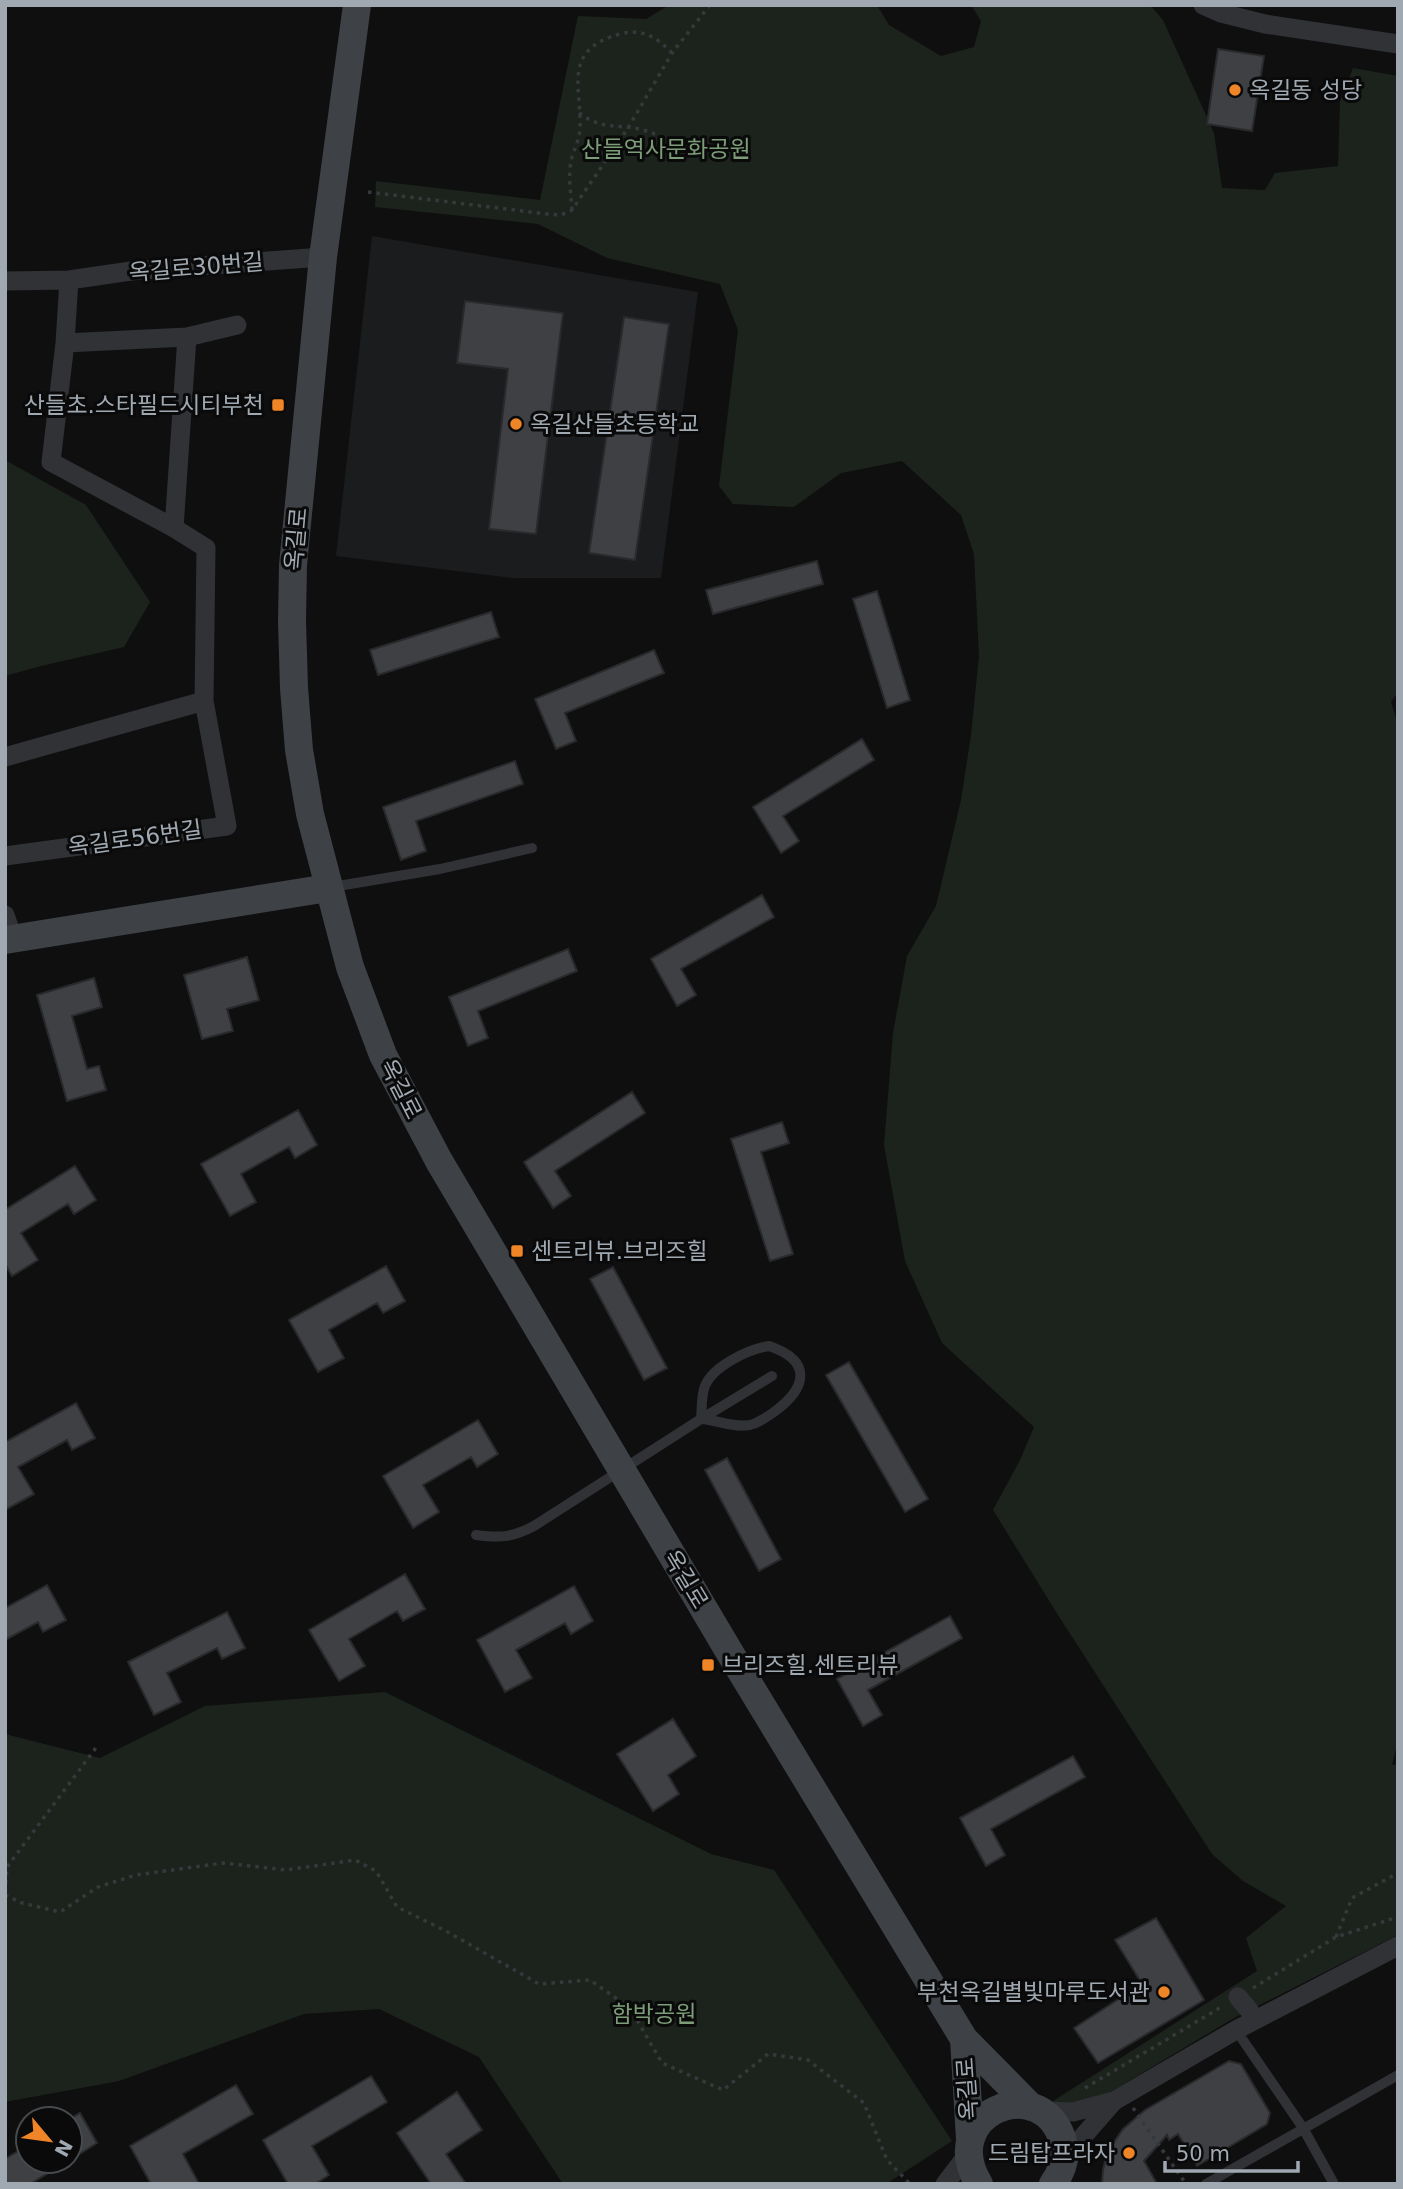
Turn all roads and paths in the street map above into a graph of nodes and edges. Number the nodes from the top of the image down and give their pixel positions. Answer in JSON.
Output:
{"nodes":[{"id":1,"x":357,"y":5,"type":"edge"},
{"id":2,"x":710,"y":5,"type":"edge"},
{"id":3,"x":1203,"y":5,"type":"edge"},
{"id":4,"x":1398,"y":44,"type":"edge"},
{"id":5,"x":672,"y":53,"type":"junction"},
{"id":6,"x":579,"y":113,"type":"junction"},
{"id":7,"x":628,"y":128,"type":"junction"},
{"id":8,"x":664,"y":138,"type":"dead end"},
{"id":9,"x":368,"y":192,"type":"dead end"},
{"id":10,"x":572,"y":210,"type":"junction"},
{"id":11,"x":323,"y":257,"type":"junction"},
{"id":12,"x":69,"y":280,"type":"junction"},
{"id":13,"x":5,"y":281,"type":"edge"},
{"id":14,"x":237,"y":325,"type":"dead end"},
{"id":15,"x":187,"y":337,"type":"junction"},
{"id":16,"x":65,"y":343,"type":"junction"},
{"id":17,"x":174,"y":528,"type":"junction"},
{"id":18,"x":204,"y":701,"type":"junction"},
{"id":19,"x":5,"y":757,"type":"edge"},
{"id":20,"x":533,"y":848,"type":"dead end"},
{"id":21,"x":5,"y":856,"type":"edge"},
{"id":22,"x":328,"y":888,"type":"junction"},
{"id":23,"x":8,"y":931,"type":"edge"},
{"id":24,"x":772,"y":1376,"type":"dead end"},
{"id":25,"x":701,"y":1419,"type":"junction"},
{"id":26,"x":621,"y":1470,"type":"junction"},
{"id":27,"x":476,"y":1535,"type":"dead end"},
{"id":28,"x":97,"y":1745,"type":"dead end"},
{"id":29,"x":1398,"y":1873,"type":"edge"},
{"id":30,"x":5,"y":1893,"type":"edge"},
{"id":31,"x":1336,"y":1937,"type":"dead end"},
{"id":32,"x":1398,"y":1946,"type":"edge"},
{"id":33,"x":1236,"y":2030,"type":"junction"},
{"id":34,"x":964,"y":2039,"type":"junction"},
{"id":35,"x":1398,"y":2075,"type":"edge"},
{"id":36,"x":1119,"y":2098,"type":"junction"},
{"id":37,"x":1036,"y":2109,"type":"junction"},
{"id":38,"x":1303,"y":2128,"type":"junction"},
{"id":39,"x":969,"y":2146,"type":"junction"},
{"id":40,"x":1061,"y":2175,"type":"edge"},
{"id":41,"x":910,"y":2184,"type":"edge"},
{"id":42,"x":945,"y":2184,"type":"edge"},
{"id":43,"x":979,"y":2184,"type":"edge"},
{"id":44,"x":1186,"y":2184,"type":"edge"},
{"id":45,"x":1206,"y":2184,"type":"edge"},
{"id":46,"x":1334,"y":2184,"type":"edge"}],
"edges":[{"from":1,"to":11,"type":"street","name":"옥길로"},
{"from":2,"to":5,"type":"path"},
{"from":3,"to":4,"type":"street"},
{"from":5,"to":6,"type":"path"},
{"from":5,"to":7,"type":"path"},
{"from":6,"to":7,"type":"path"},
{"from":6,"to":10,"type":"path"},
{"from":7,"to":8,"type":"path"},
{"from":7,"to":10,"type":"path"},
{"from":9,"to":10,"type":"path"},
{"from":11,"to":12,"type":"street","name":"옥길로30번길"},
{"from":11,"to":22,"type":"street","name":"옥길로"},
{"from":12,"to":13,"type":"street","name":"옥길로30번길"},
{"from":12,"to":16,"type":"street"},
{"from":14,"to":15,"type":"street"},
{"from":15,"to":16,"type":"street"},
{"from":15,"to":17,"type":"street"},
{"from":16,"to":17,"type":"street"},
{"from":17,"to":18,"type":"street"},
{"from":18,"to":19,"type":"street"},
{"from":18,"to":21,"type":"street","name":"옥길로56번길"},
{"from":20,"to":22,"type":"lane"},
{"from":22,"to":23,"type":"street"},
{"from":22,"to":26,"type":"street","name":"옥길로"},
{"from":24,"to":25,"type":"lane"},
{"from":25,"to":25,"type":"lane"},
{"from":25,"to":26,"type":"lane"},
{"from":26,"to":27,"type":"lane"},
{"from":26,"to":34,"type":"street","name":"옥길로"},
{"from":28,"to":30,"type":"path"},
{"from":29,"to":31,"type":"path"},
{"from":30,"to":41,"type":"path"},
{"from":32,"to":33,"type":"street"},
{"from":33,"to":36,"type":"street"},
{"from":33,"to":38,"type":"lane"},
{"from":34,"to":37,"type":"street","name":"옥길로"},
{"from":34,"to":39,"type":"street","name":"옥길로"},
{"from":35,"to":38,"type":"lane"},
{"from":36,"to":37,"type":"street"},
{"from":36,"to":40,"type":"street"},
{"from":36,"to":44,"type":"path"},
{"from":37,"to":39,"type":"street"},
{"from":37,"to":40,"type":"street","name":"옥길로"},
{"from":38,"to":45,"type":"lane"},
{"from":38,"to":46,"type":"lane"},
{"from":39,"to":42,"type":"street"},
{"from":39,"to":43,"type":"street","name":"옥길로"}]}
